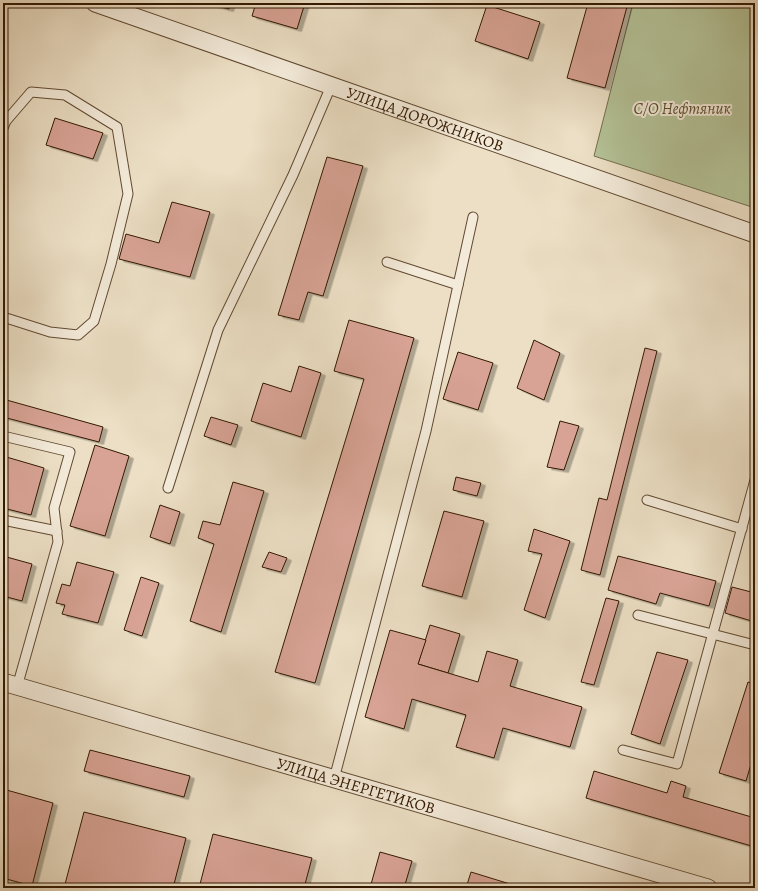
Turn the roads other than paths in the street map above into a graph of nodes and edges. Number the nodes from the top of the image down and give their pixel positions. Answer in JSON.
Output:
{"nodes":[{"id":1,"x":95,"y":3,"type":"edge"},
{"id":2,"x":331,"y":86,"type":"junction"},
{"id":3,"x":3,"y":128,"type":"edge"},
{"id":4,"x":473,"y":217,"type":"dead end"},
{"id":5,"x":755,"y":234,"type":"edge"},
{"id":6,"x":387,"y":262,"type":"dead end"},
{"id":7,"x":458,"y":285,"type":"junction"},
{"id":8,"x":3,"y":317,"type":"edge"},
{"id":9,"x":3,"y":436,"type":"edge"},
{"id":10,"x":755,"y":480,"type":"edge"},
{"id":11,"x":168,"y":488,"type":"dead end"},
{"id":12,"x":647,"y":500,"type":"dead end"},
{"id":13,"x":3,"y":520,"type":"edge"},
{"id":14,"x":742,"y":529,"type":"junction"},
{"id":15,"x":57,"y":531,"type":"junction"},
{"id":16,"x":638,"y":616,"type":"dead end"},
{"id":17,"x":713,"y":634,"type":"junction"},
{"id":18,"x":755,"y":645,"type":"edge"},
{"id":19,"x":10,"y":684,"type":"edge"},
{"id":20,"x":623,"y":750,"type":"dead end"},
{"id":21,"x":334,"y":779,"type":"junction"},
{"id":22,"x":708,"y":888,"type":"edge"}],
"edges":[{"from":1,"to":2,"type":"street","name":"УЛИЦА ДОРОЖНИКОВ"},
{"from":2,"to":5,"type":"street","name":"УЛИЦА ДОРОЖНИКОВ"},
{"from":2,"to":11,"type":"lane"},
{"from":3,"to":8,"type":"lane"},
{"from":4,"to":7,"type":"lane"},
{"from":6,"to":7,"type":"lane"},
{"from":7,"to":21,"type":"lane"},
{"from":9,"to":15,"type":"lane"},
{"from":10,"to":14,"type":"lane"},
{"from":12,"to":14,"type":"lane"},
{"from":13,"to":15,"type":"lane"},
{"from":14,"to":17,"type":"lane"},
{"from":15,"to":19,"type":"lane"},
{"from":16,"to":17,"type":"lane"},
{"from":17,"to":18,"type":"lane"},
{"from":17,"to":20,"type":"lane"},
{"from":19,"to":21,"type":"street","name":"УЛИЦА ЭНЕРГЕТИКОВ"},
{"from":21,"to":22,"type":"street","name":"УЛИЦА ЭНЕРГЕТИКОВ"}]}
